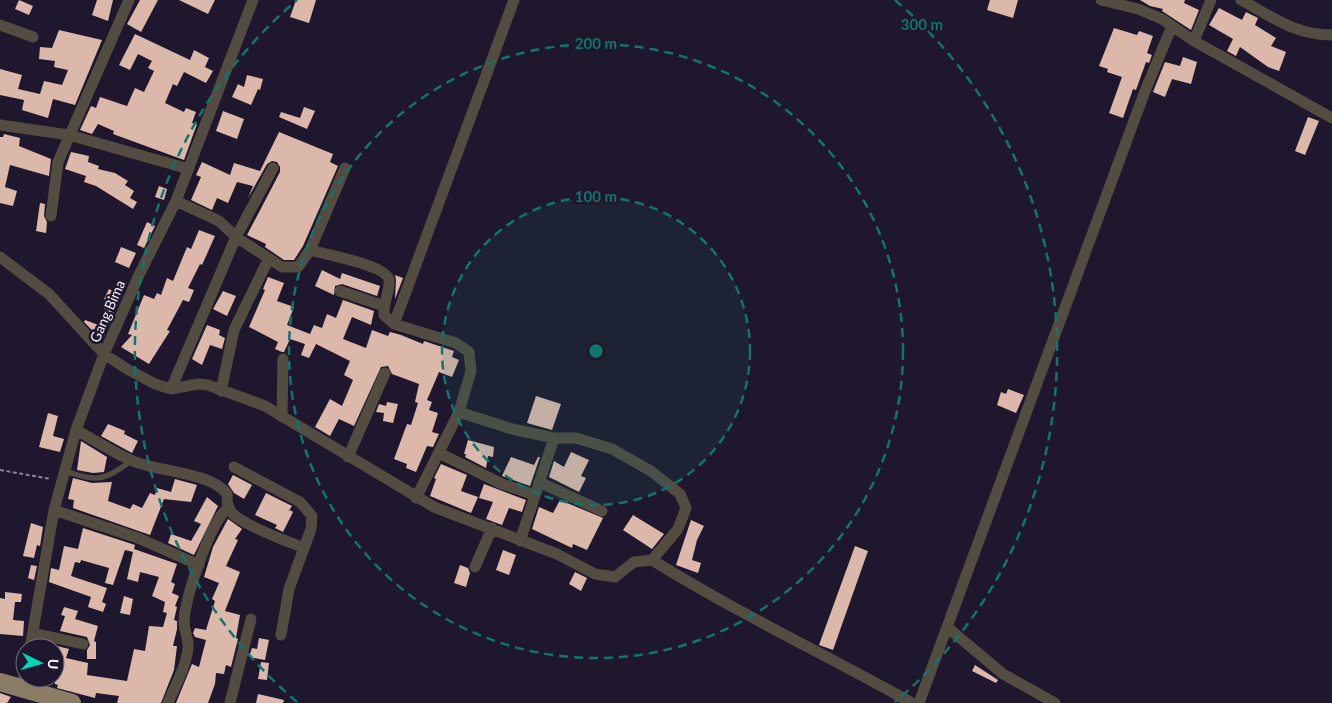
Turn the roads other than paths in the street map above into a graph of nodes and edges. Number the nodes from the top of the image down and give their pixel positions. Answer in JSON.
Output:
{"nodes":[{"id":1,"x":130,"y":0,"type":"edge"},
{"id":2,"x":253,"y":0,"type":"edge"},
{"id":3,"x":514,"y":0,"type":"edge"},
{"id":4,"x":1101,"y":0,"type":"edge"},
{"id":5,"x":1211,"y":0,"type":"edge"},
{"id":6,"x":1241,"y":0,"type":"edge"},
{"id":7,"x":0,"y":25,"type":"edge"},
{"id":8,"x":1172,"y":26,"type":"junction"},
{"id":9,"x":1332,"y":35,"type":"edge"},
{"id":10,"x":33,"y":37,"type":"dead end"},
{"id":11,"x":1194,"y":41,"type":"junction"},
{"id":12,"x":1332,"y":118,"type":"edge"},
{"id":13,"x":0,"y":125,"type":"edge"},
{"id":14,"x":69,"y":135,"type":"junction"},
{"id":15,"x":273,"y":168,"type":"dead end"},
{"id":16,"x":345,"y":168,"type":"dead end"},
{"id":17,"x":189,"y":169,"type":"junction"},
{"id":18,"x":176,"y":201,"type":"junction"},
{"id":19,"x":51,"y":216,"type":"dead end"},
{"id":20,"x":236,"y":237,"type":"junction"},
{"id":21,"x":310,"y":250,"type":"junction"},
{"id":22,"x":0,"y":257,"type":"edge"},
{"id":23,"x":268,"y":260,"type":"junction"},
{"id":24,"x":340,"y":291,"type":"dead end"},
{"id":25,"x":384,"y":306,"type":"junction"},
{"id":26,"x":394,"y":324,"type":"junction"},
{"id":27,"x":104,"y":354,"type":"junction"},
{"id":28,"x":283,"y":359,"type":"dead end"},
{"id":29,"x":386,"y":373,"type":"dead end"},
{"id":30,"x":171,"y":389,"type":"junction"},
{"id":31,"x":221,"y":391,"type":"junction"},
{"id":32,"x":459,"y":412,"type":"junction"},
{"id":33,"x":282,"y":417,"type":"junction"},
{"id":34,"x":76,"y":430,"type":"junction"},
{"id":35,"x":554,"y":438,"type":"junction"},
{"id":36,"x":439,"y":453,"type":"junction"},
{"id":37,"x":348,"y":457,"type":"junction"},
{"id":38,"x":131,"y":461,"type":"junction"},
{"id":39,"x":234,"y":467,"type":"dead end"},
{"id":40,"x":63,"y":476,"type":"junction"},
{"id":41,"x":539,"y":482,"type":"junction"},
{"id":42,"x":535,"y":495,"type":"junction"},
{"id":43,"x":416,"y":498,"type":"junction"},
{"id":44,"x":228,"y":508,"type":"junction"},
{"id":45,"x":54,"y":510,"type":"junction"},
{"id":46,"x":602,"y":511,"type":"dead end"},
{"id":47,"x":492,"y":528,"type":"junction"},
{"id":48,"x":520,"y":541,"type":"junction"},
{"id":49,"x":302,"y":547,"type":"junction"},
{"id":50,"x":652,"y":560,"type":"junction"},
{"id":51,"x":199,"y":565,"type":"junction"},
{"id":52,"x":475,"y":567,"type":"dead end"},
{"id":53,"x":251,"y":619,"type":"dead end"},
{"id":54,"x":947,"y":627,"type":"junction"},
{"id":55,"x":32,"y":633,"type":"junction"},
{"id":56,"x":281,"y":635,"type":"dead end"},
{"id":57,"x":31,"y":638,"type":"edge"},
{"id":58,"x":83,"y":644,"type":"dead end"},
{"id":59,"x":15,"y":680,"type":"edge"},
{"id":60,"x":0,"y":682,"type":"edge"},
{"id":61,"x":34,"y":688,"type":"edge"},
{"id":62,"x":48,"y":699,"type":"edge"},
{"id":63,"x":72,"y":703,"type":"edge"},
{"id":64,"x":168,"y":703,"type":"edge"},
{"id":65,"x":230,"y":703,"type":"edge"},
{"id":66,"x":912,"y":703,"type":"edge"},
{"id":67,"x":919,"y":703,"type":"edge"},
{"id":68,"x":1055,"y":703,"type":"edge"}],
"edges":[{"from":1,"to":14,"type":"street"},
{"from":2,"to":17,"type":"street","name":"Gang Bima"},
{"from":3,"to":26,"type":"street"},
{"from":4,"to":8,"type":"street"},
{"from":5,"to":11,"type":"street"},
{"from":6,"to":9,"type":"street"},
{"from":7,"to":10,"type":"street"},
{"from":8,"to":11,"type":"street"},
{"from":8,"to":54,"type":"street"},
{"from":11,"to":12,"type":"street"},
{"from":13,"to":14,"type":"street"},
{"from":14,"to":17,"type":"street"},
{"from":14,"to":19,"type":"street"},
{"from":15,"to":20,"type":"street"},
{"from":16,"to":21,"type":"street"},
{"from":17,"to":18,"type":"street","name":"Gang Bima"},
{"from":18,"to":20,"type":"street"},
{"from":18,"to":27,"type":"street","name":"Gang Bima"},
{"from":20,"to":23,"type":"street"},
{"from":20,"to":30,"type":"street"},
{"from":21,"to":23,"type":"street"},
{"from":21,"to":25,"type":"street"},
{"from":22,"to":27,"type":"street"},
{"from":23,"to":31,"type":"street"},
{"from":24,"to":25,"type":"street"},
{"from":25,"to":26,"type":"street"},
{"from":26,"to":32,"type":"street"},
{"from":27,"to":30,"type":"street"},
{"from":27,"to":34,"type":"street","name":"Gang Bima"},
{"from":28,"to":33,"type":"street"},
{"from":29,"to":37,"type":"street"},
{"from":30,"to":31,"type":"street"},
{"from":31,"to":33,"type":"street"},
{"from":32,"to":35,"type":"street"},
{"from":32,"to":36,"type":"street"},
{"from":33,"to":37,"type":"street"},
{"from":34,"to":38,"type":"street"},
{"from":34,"to":40,"type":"street","name":"Gang Bima"},
{"from":35,"to":41,"type":"street"},
{"from":35,"to":50,"type":"street"},
{"from":36,"to":42,"type":"street"},
{"from":36,"to":43,"type":"street"},
{"from":37,"to":43,"type":"street"},
{"from":38,"to":40,"type":"lane"},
{"from":38,"to":44,"type":"street"},
{"from":39,"to":49,"type":"street"},
{"from":40,"to":45,"type":"street","name":"Gang Bima"},
{"from":41,"to":42,"type":"street"},
{"from":41,"to":46,"type":"street"},
{"from":42,"to":48,"type":"street"},
{"from":43,"to":47,"type":"street"},
{"from":44,"to":49,"type":"street"},
{"from":44,"to":51,"type":"street"},
{"from":45,"to":51,"type":"street"},
{"from":45,"to":55,"type":"street","name":"Gang Bima"},
{"from":47,"to":48,"type":"street"},
{"from":47,"to":52,"type":"street"},
{"from":48,"to":50,"type":"street"},
{"from":49,"to":56,"type":"street"},
{"from":50,"to":66,"type":"street"},
{"from":51,"to":64,"type":"street"},
{"from":53,"to":65,"type":"street"},
{"from":54,"to":67,"type":"street"},
{"from":54,"to":68,"type":"street"},
{"from":55,"to":57,"type":"street","name":"Gang Bima"},
{"from":55,"to":58,"type":"street"},
{"from":59,"to":60,"type":"main road"},
{"from":61,"to":62,"type":"main road"},
{"from":62,"to":63,"type":"main road"}]}
